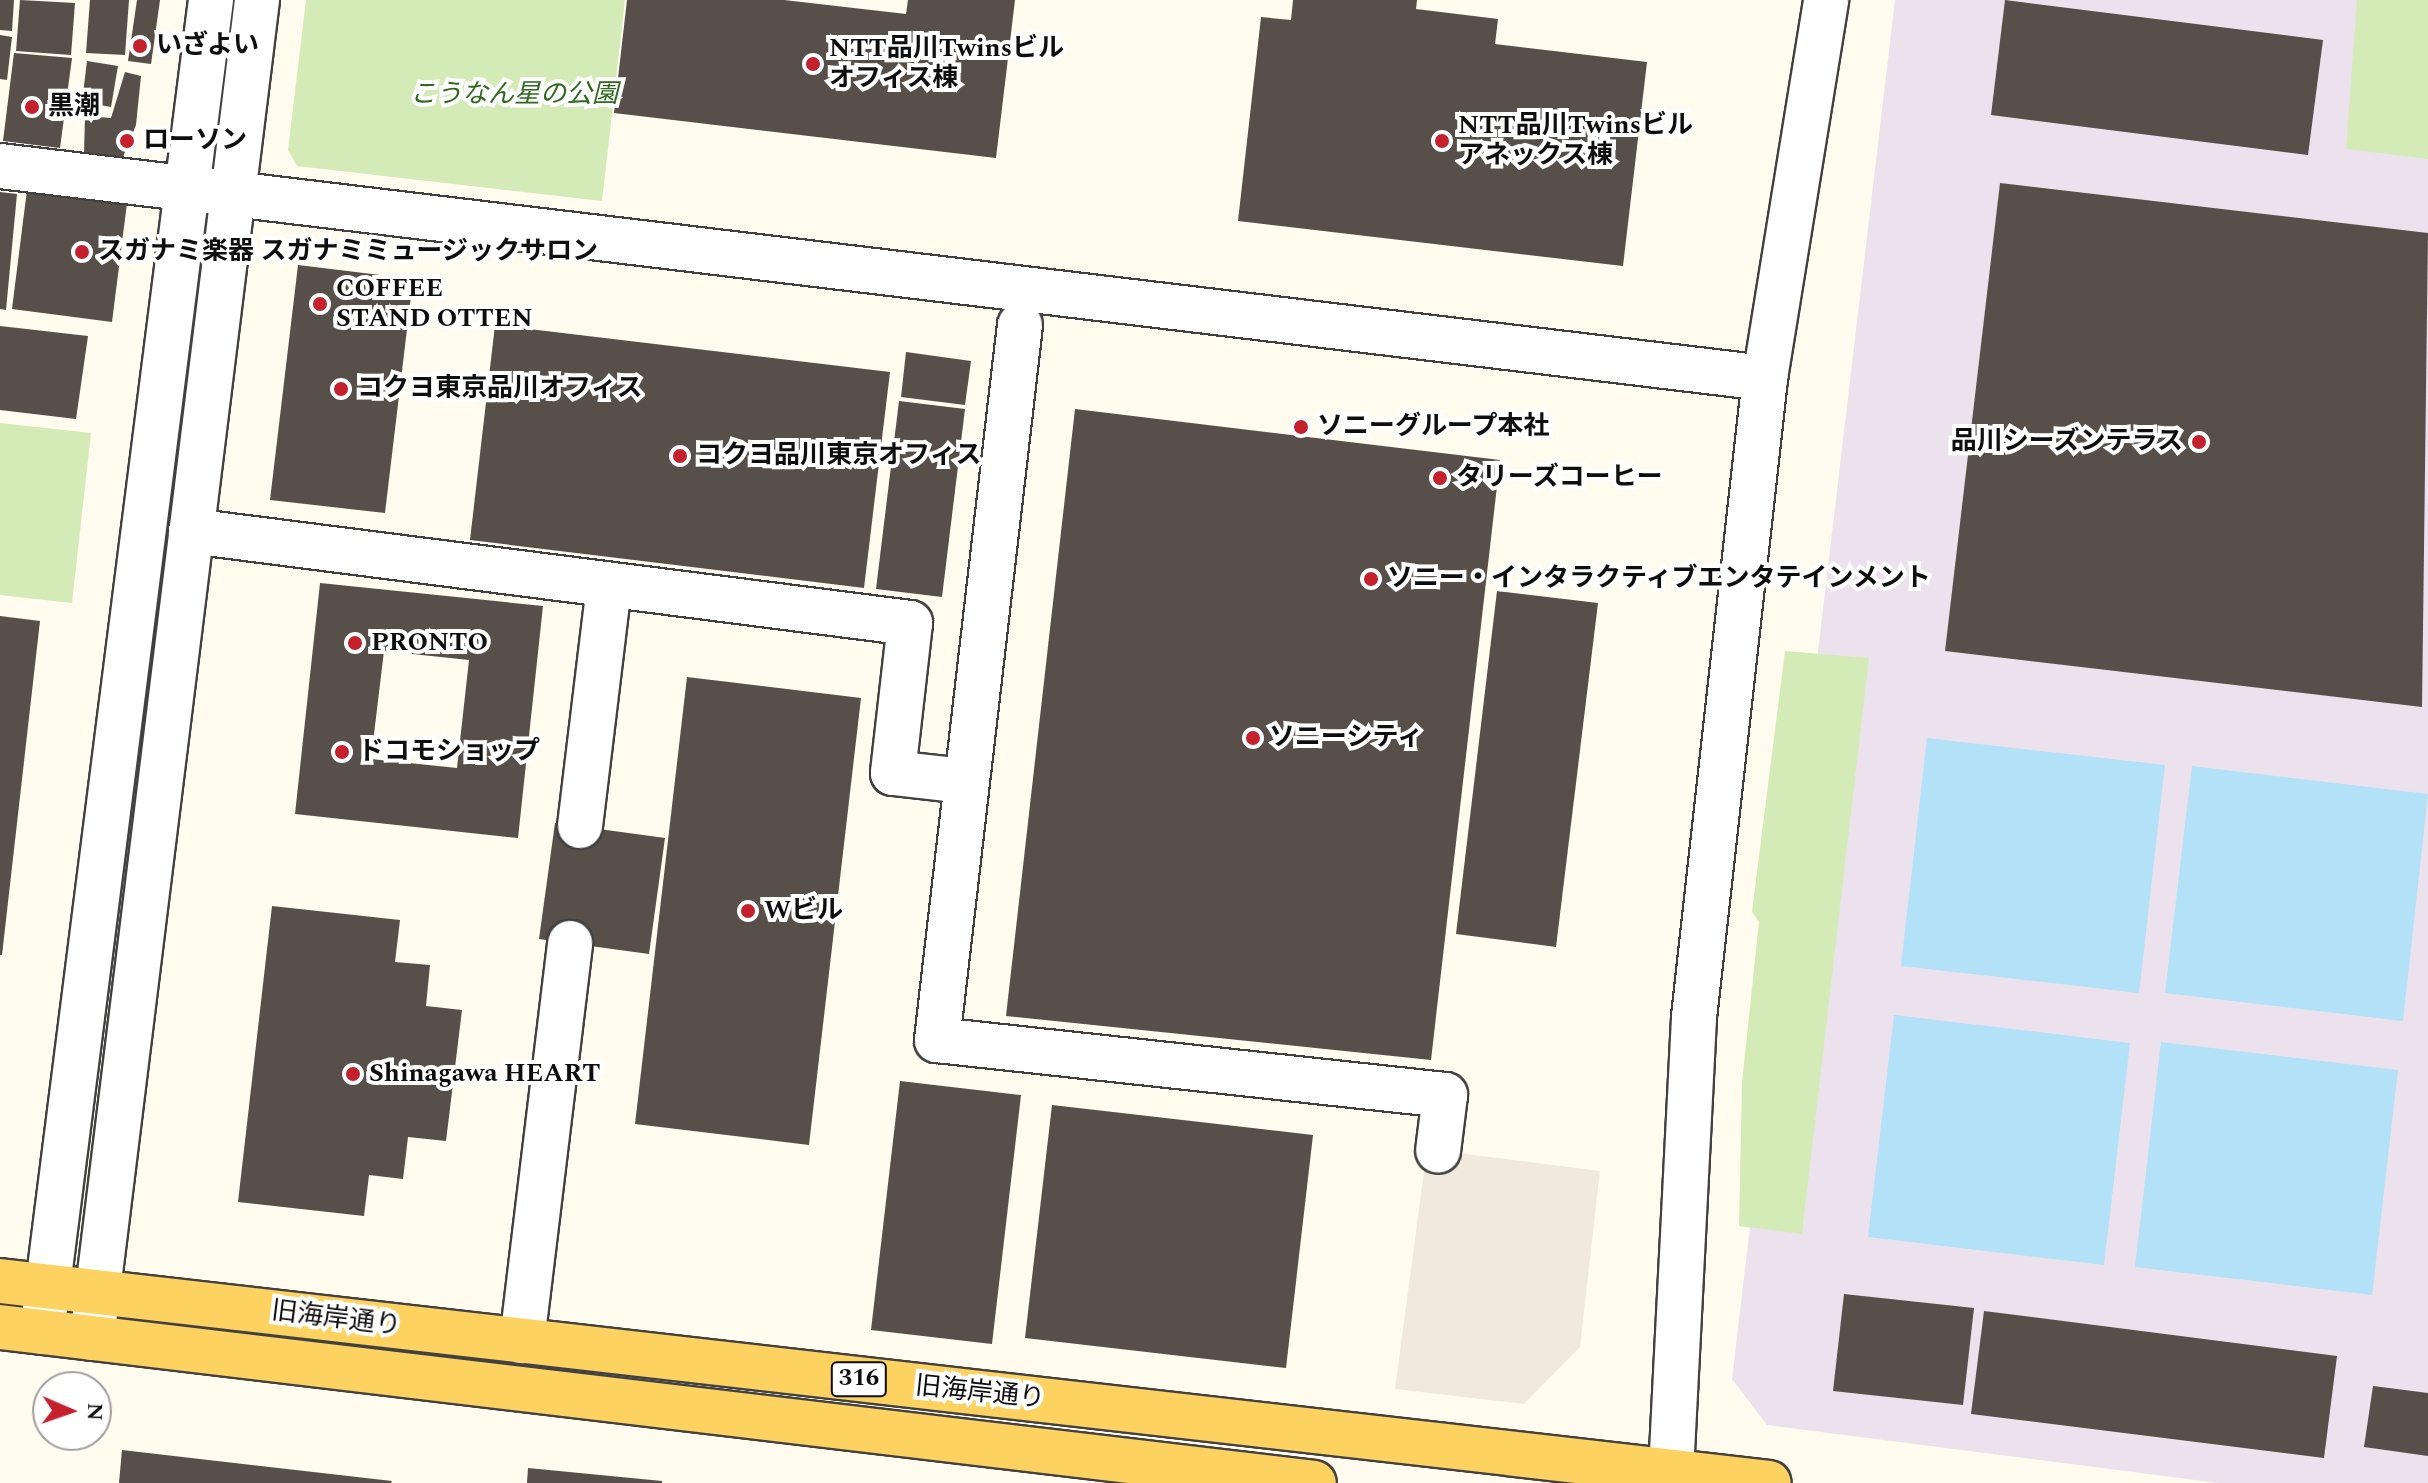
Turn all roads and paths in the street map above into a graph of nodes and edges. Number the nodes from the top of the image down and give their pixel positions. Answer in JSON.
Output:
{"nodes":[{"id":1,"x":211,"y":0,"type":"edge"},
{"id":2,"x":257,"y":0,"type":"edge"},
{"id":3,"x":1822,"y":8,"type":"edge"},
{"id":4,"x":0,"y":166,"type":"edge"},
{"id":5,"x":190,"y":189,"type":"junction"},
{"id":6,"x":234,"y":196,"type":"junction"},
{"id":7,"x":1020,"y":325,"type":"dead end"},
{"id":8,"x":1765,"y":378,"type":"junction"},
{"id":9,"x":191,"y":531,"type":"junction"},
{"id":10,"x":609,"y":585,"type":"junction"},
{"id":11,"x":966,"y":781,"type":"junction"},
{"id":12,"x":580,"y":826,"type":"dead end"},
{"id":13,"x":570,"y":943,"type":"dead end"},
{"id":14,"x":1438,"y":1151,"type":"dead end"},
{"id":15,"x":0,"y":1281,"type":"edge"},
{"id":16,"x":49,"y":1285,"type":"junction"},
{"id":17,"x":98,"y":1291,"type":"junction"},
{"id":18,"x":0,"y":1327,"type":"edge"},
{"id":19,"x":42,"y":1332,"type":"junction"},
{"id":20,"x":92,"y":1338,"type":"junction"},
{"id":21,"x":522,"y":1341,"type":"junction"},
{"id":22,"x":1615,"y":1474,"type":"edge"},
{"id":23,"x":1671,"y":1477,"type":"edge"},
{"id":24,"x":1314,"y":1483,"type":"edge"},
{"id":25,"x":1769,"y":1483,"type":"edge"}],
"edges":[{"from":1,"to":5,"type":"street"},
{"from":2,"to":6,"type":"street"},
{"from":3,"to":8,"type":"street"},
{"from":4,"to":5,"type":"street"},
{"from":5,"to":6,"type":"street"},
{"from":5,"to":16,"type":"street"},
{"from":6,"to":8,"type":"street"},
{"from":6,"to":9,"type":"street"},
{"from":7,"to":11,"type":"street"},
{"from":8,"to":23,"type":"street"},
{"from":9,"to":10,"type":"street"},
{"from":9,"to":17,"type":"street"},
{"from":10,"to":11,"type":"street"},
{"from":10,"to":12,"type":"street"},
{"from":11,"to":14,"type":"street"},
{"from":13,"to":21,"type":"street"},
{"from":15,"to":16,"type":"main road","name":"旧海岸通り","number":"316"},
{"from":16,"to":17,"type":"main road","name":"旧海岸通り","number":"316"},
{"from":16,"to":19,"type":"street"},
{"from":17,"to":20,"type":"street"},
{"from":17,"to":21,"type":"main road","name":"旧海岸通り","number":"316"},
{"from":18,"to":19,"type":"main road","name":"旧海岸通り","number":"316"},
{"from":19,"to":20,"type":"main road","name":"旧海岸通り","number":"316"},
{"from":20,"to":24,"type":"main road","name":"旧海岸通り","number":"316"},
{"from":21,"to":22,"type":"main road","name":"旧海岸通り","number":"316"},
{"from":22,"to":23,"type":"main road","name":"旧海岸通り","number":"316"},
{"from":23,"to":25,"type":"main road","name":"旧海岸通り","number":"316"}]}
